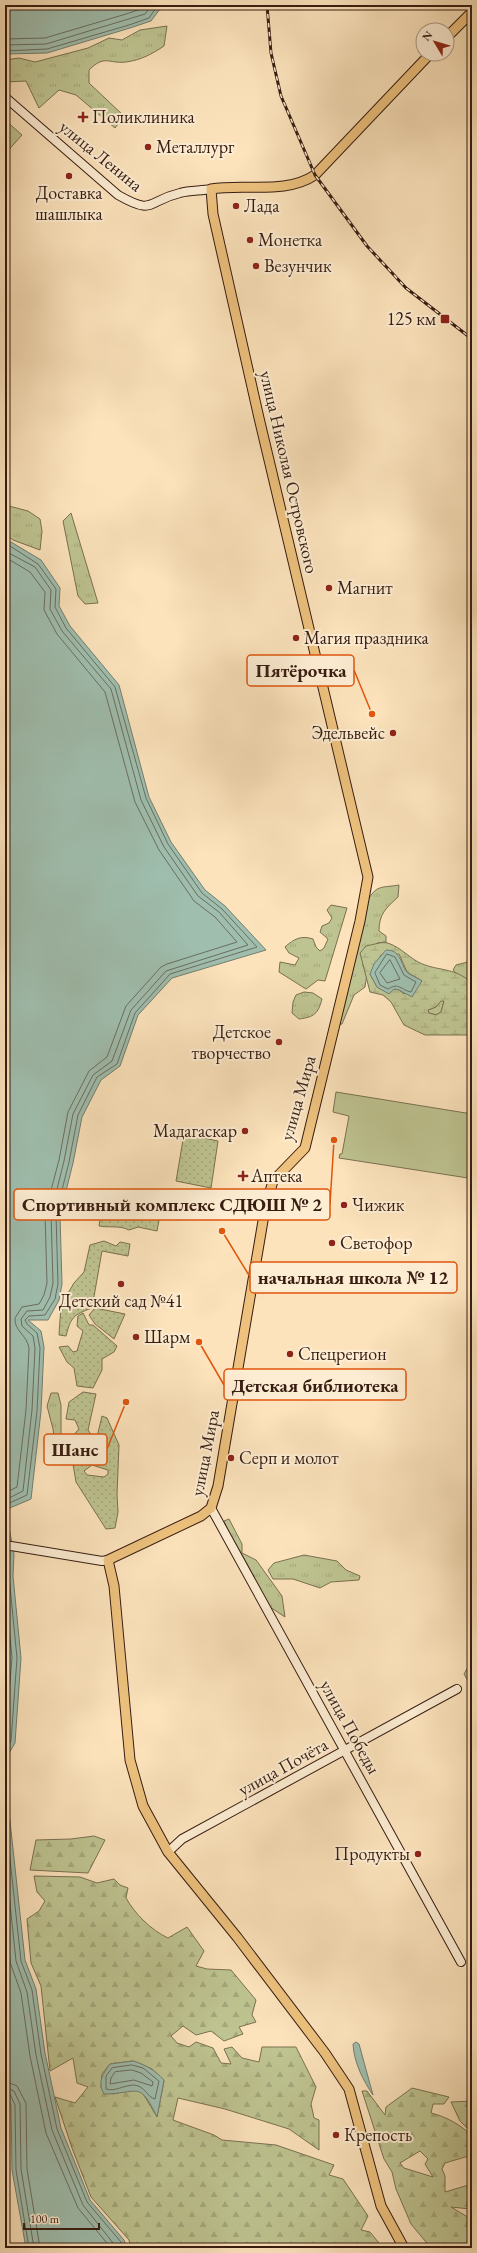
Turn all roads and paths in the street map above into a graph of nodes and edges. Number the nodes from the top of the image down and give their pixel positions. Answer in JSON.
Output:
{"nodes":[{"id":1,"x":472,"y":12,"type":"edge"},
{"id":2,"x":455,"y":29,"type":"edge"},
{"id":3,"x":422,"y":62,"type":"edge"},
{"id":4,"x":5,"y":97,"type":"edge"},
{"id":5,"x":211,"y":190,"type":"junction"},
{"id":6,"x":368,"y":877,"type":"joint"},
{"id":7,"x":211,"y":1508,"type":"junction"},
{"id":8,"x":5,"y":1545,"type":"edge"},
{"id":9,"x":108,"y":1560,"type":"junction"},
{"id":10,"x":458,"y":1689,"type":"dead end"},
{"id":11,"x":345,"y":1751,"type":"junction"},
{"id":12,"x":168,"y":1852,"type":"junction"},
{"id":13,"x":461,"y":1962,"type":"dead end"},
{"id":14,"x":404,"y":2248,"type":"edge"}],
"edges":[{"from":1,"to":2,"type":"main road"},
{"from":3,"to":5,"type":"main road"},
{"from":4,"to":5,"type":"street","name":"улица Ленина"},
{"from":5,"to":6,"type":"main road","name":"улица Николая Островского"},
{"from":6,"to":7,"type":"main road","name":"улица Мира"},
{"from":7,"to":9,"type":"main road"},
{"from":7,"to":11,"type":"street","name":"улица Победы"},
{"from":8,"to":9,"type":"street"},
{"from":9,"to":12,"type":"main road"},
{"from":10,"to":11,"type":"street","name":"улица Почёта"},
{"from":11,"to":12,"type":"street","name":"улица Почёта"},
{"from":11,"to":13,"type":"street","name":"улица Победы"},
{"from":12,"to":14,"type":"main road"}]}
